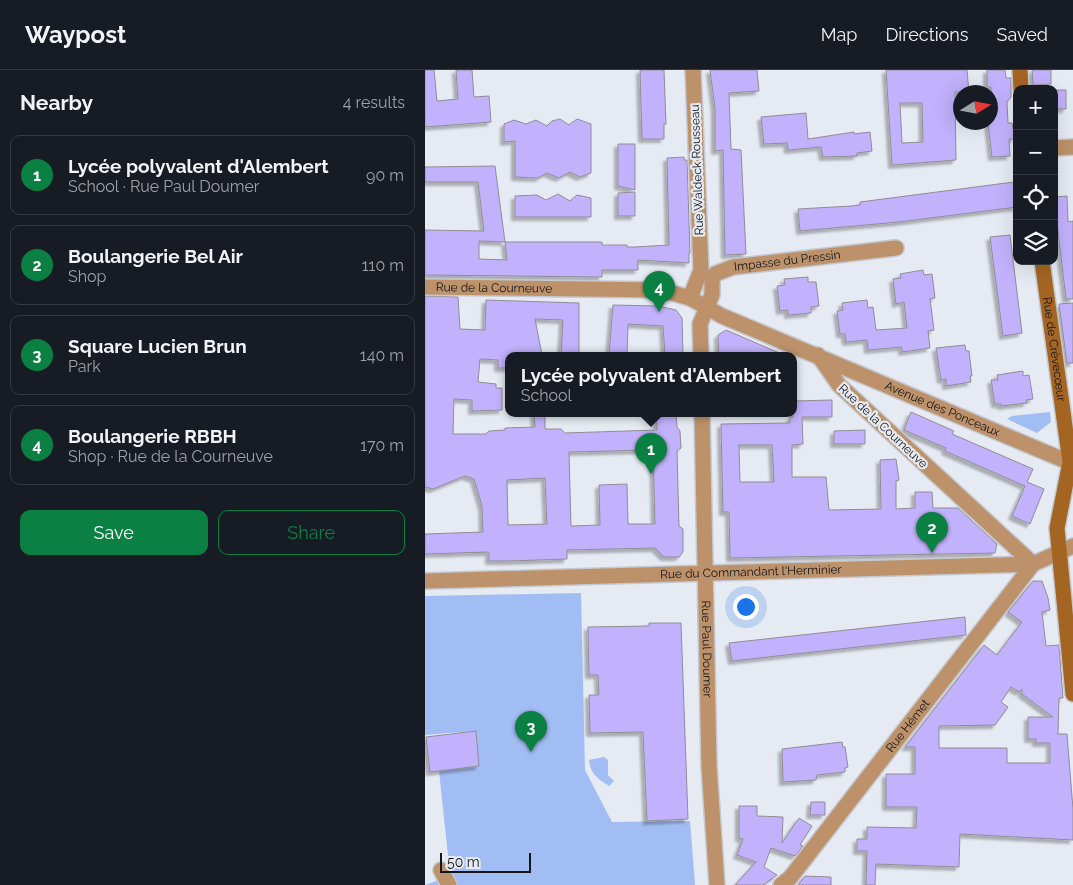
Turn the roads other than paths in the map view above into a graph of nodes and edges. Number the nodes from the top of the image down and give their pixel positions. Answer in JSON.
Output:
{"nodes":[{"id":1,"x":693,"y":70,"type":"edge"},
{"id":2,"x":1020,"y":70,"type":"edge"},
{"id":3,"x":1021,"y":85,"type":"edge"},
{"id":4,"x":1073,"y":147,"type":"edge"},
{"id":5,"x":1058,"y":148,"type":"edge"},
{"id":6,"x":896,"y":248,"type":"dead end"},
{"id":7,"x":1043,"y":265,"type":"edge"},
{"id":8,"x":701,"y":270,"type":"junction"},
{"id":9,"x":425,"y":287,"type":"edge"},
{"id":10,"x":690,"y":298,"type":"junction"},
{"id":11,"x":709,"y":301,"type":"junction"},
{"id":12,"x":701,"y":352,"type":"edge"},
{"id":13,"x":818,"y":355,"type":"junction"},
{"id":14,"x":702,"y":417,"type":"edge"},
{"id":15,"x":1071,"y":463,"type":"edge"},
{"id":16,"x":1073,"y":546,"type":"edge"},
{"id":17,"x":1058,"y":552,"type":"junction"},
{"id":18,"x":1033,"y":564,"type":"junction"},
{"id":19,"x":707,"y":574,"type":"junction"},
{"id":20,"x":425,"y":581,"type":"edge"},
{"id":21,"x":1073,"y":694,"type":"edge"},
{"id":22,"x":441,"y":870,"type":"dead end"},
{"id":23,"x":449,"y":885,"type":"edge"},
{"id":24,"x":717,"y":885,"type":"edge"},
{"id":25,"x":781,"y":885,"type":"edge"}],
"edges":[{"from":1,"to":8,"type":"street","name":"Rue Waldeck Rousseau"},
{"from":2,"to":3,"type":"main road"},
{"from":4,"to":5,"type":"street"},
{"from":6,"to":11,"type":"street","name":"Impasse du Pressin"},
{"from":7,"to":15,"type":"main road","name":"Rue de Crèvecœur"},
{"from":8,"to":10,"type":"street","name":"Rue Waldeck Rousseau"},
{"from":8,"to":11,"type":"street","name":"Rue Waldeck Rousseau"},
{"from":9,"to":10,"type":"street","name":"Rue de la Courneuve"},
{"from":10,"to":11,"type":"street","name":"Rue de la Courneuve"},
{"from":11,"to":12,"type":"street"},
{"from":11,"to":13,"type":"street","name":"Rue de la Courneuve"},
{"from":13,"to":15,"type":"street","name":"Avenue des Ponceaux"},
{"from":13,"to":18,"type":"street","name":"Rue de la Courneuve"},
{"from":14,"to":19,"type":"street","name":"Rue Paul Doumer"},
{"from":15,"to":17,"type":"main road"},
{"from":16,"to":17,"type":"street","name":"Rue du Commandant l'Herminier"},
{"from":17,"to":18,"type":"street","name":"Rue du Commandant l'Herminier"},
{"from":17,"to":21,"type":"main road"},
{"from":18,"to":19,"type":"street","name":"Rue du Commandant l'Herminier"},
{"from":18,"to":25,"type":"street","name":"Rue Hémet"},
{"from":19,"to":20,"type":"street","name":"Rue du Commandant l'Herminier"},
{"from":19,"to":24,"type":"street","name":"Rue Paul Doumer"},
{"from":22,"to":23,"type":"street"}]}
